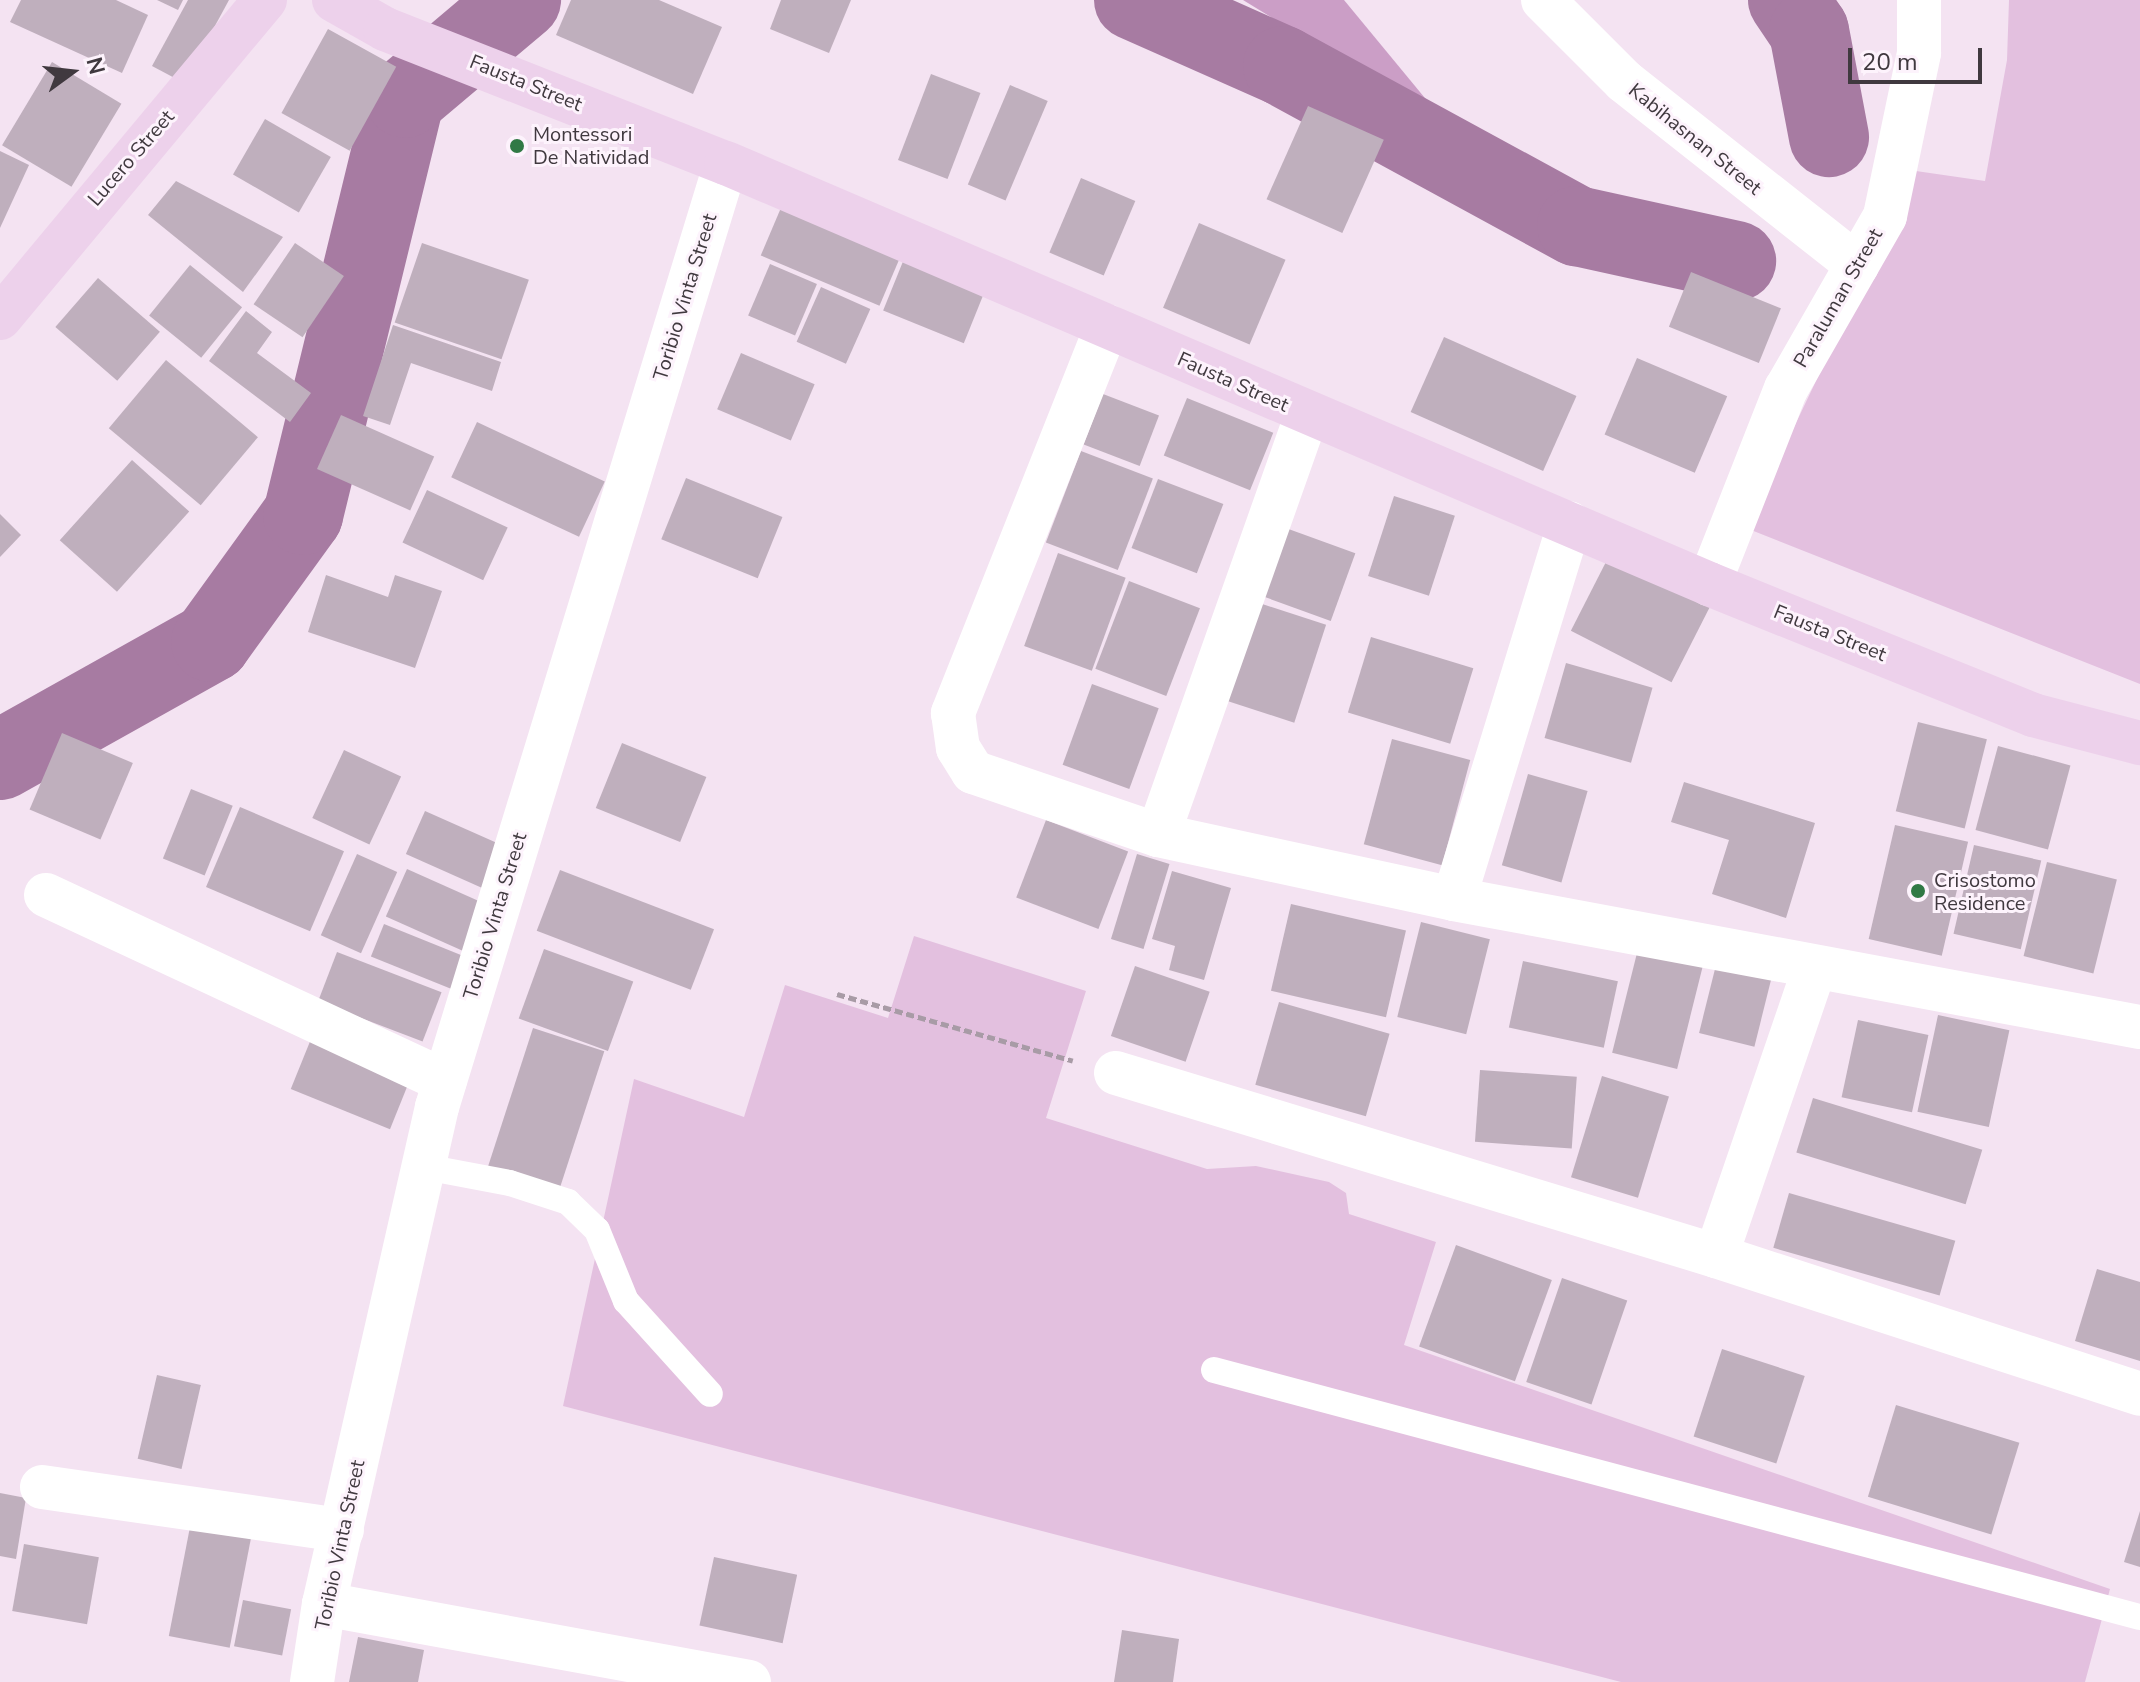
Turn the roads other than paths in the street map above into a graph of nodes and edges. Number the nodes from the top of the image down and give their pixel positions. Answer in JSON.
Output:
{"nodes":[{"id":1,"x":265,"y":0,"type":"edge"},
{"id":2,"x":334,"y":0,"type":"edge"},
{"id":3,"x":1543,"y":0,"type":"edge"},
{"id":4,"x":1919,"y":0,"type":"edge"},
{"id":5,"x":726,"y":163,"type":"junction"},
{"id":6,"x":1857,"y":265,"type":"junction"},
{"id":7,"x":1,"y":315,"type":"edge"},
{"id":8,"x":1107,"y":326,"type":"junction"},
{"id":9,"x":1307,"y":414,"type":"junction"},
{"id":10,"x":1570,"y":523,"type":"junction"},
{"id":11,"x":1709,"y":584,"type":"junction"},
{"id":12,"x":2140,"y":743,"type":"edge"},
{"id":13,"x":1158,"y":835,"type":"junction"},
{"id":14,"x":46,"y":895,"type":"dead end"},
{"id":15,"x":1454,"y":899,"type":"junction"},
{"id":16,"x":1815,"y":967,"type":"junction"},
{"id":17,"x":2140,"y":1027,"type":"edge"},
{"id":18,"x":1116,"y":1073,"type":"road end"},
{"id":19,"x":445,"y":1081,"type":"junction"},
{"id":20,"x":425,"y":1167,"type":"junction"},
{"id":21,"x":1716,"y":1256,"type":"junction"},
{"id":22,"x":1214,"y":1370,"type":"dead end"},
{"id":23,"x":710,"y":1394,"type":"dead end"},
{"id":24,"x":2140,"y":1394,"type":"edge"},
{"id":25,"x":42,"y":1487,"type":"dead end"},
{"id":26,"x":342,"y":1530,"type":"junction"},
{"id":27,"x":324,"y":1604,"type":"junction"},
{"id":28,"x":2140,"y":1617,"type":"edge"},
{"id":29,"x":312,"y":1682,"type":"edge"},
{"id":30,"x":749,"y":1682,"type":"edge"}],
"edges":[{"from":1,"to":7,"type":"street","name":"Lucero Street"},
{"from":2,"to":5,"type":"street","name":"Fausta Street"},
{"from":3,"to":6,"type":"street","name":"Kabihasnan Street"},
{"from":4,"to":6,"type":"street","name":"Paraluman Street"},
{"from":5,"to":8,"type":"street","name":"Fausta Street"},
{"from":5,"to":19,"type":"street","name":"Toribio Vinta Street"},
{"from":6,"to":11,"type":"street","name":"Paraluman Street"},
{"from":8,"to":9,"type":"street","name":"Fausta Street"},
{"from":8,"to":13,"type":"street"},
{"from":9,"to":10,"type":"street","name":"Fausta Street"},
{"from":9,"to":13,"type":"street"},
{"from":10,"to":11,"type":"street","name":"Fausta Street"},
{"from":10,"to":15,"type":"street"},
{"from":11,"to":12,"type":"street","name":"Fausta Street"},
{"from":13,"to":15,"type":"street"},
{"from":14,"to":19,"type":"street"},
{"from":15,"to":16,"type":"street"},
{"from":16,"to":17,"type":"street"},
{"from":16,"to":21,"type":"street"},
{"from":18,"to":21,"type":"street"},
{"from":19,"to":20,"type":"street","name":"Toribio Vinta Street"},
{"from":20,"to":23,"type":"lane"},
{"from":20,"to":26,"type":"street","name":"Toribio Vinta Street"},
{"from":21,"to":24,"type":"street"},
{"from":22,"to":28,"type":"lane"},
{"from":25,"to":26,"type":"street"},
{"from":26,"to":27,"type":"street","name":"Toribio Vinta Street"},
{"from":27,"to":29,"type":"street","name":"Toribio Vinta Street"},
{"from":27,"to":30,"type":"street"}]}
